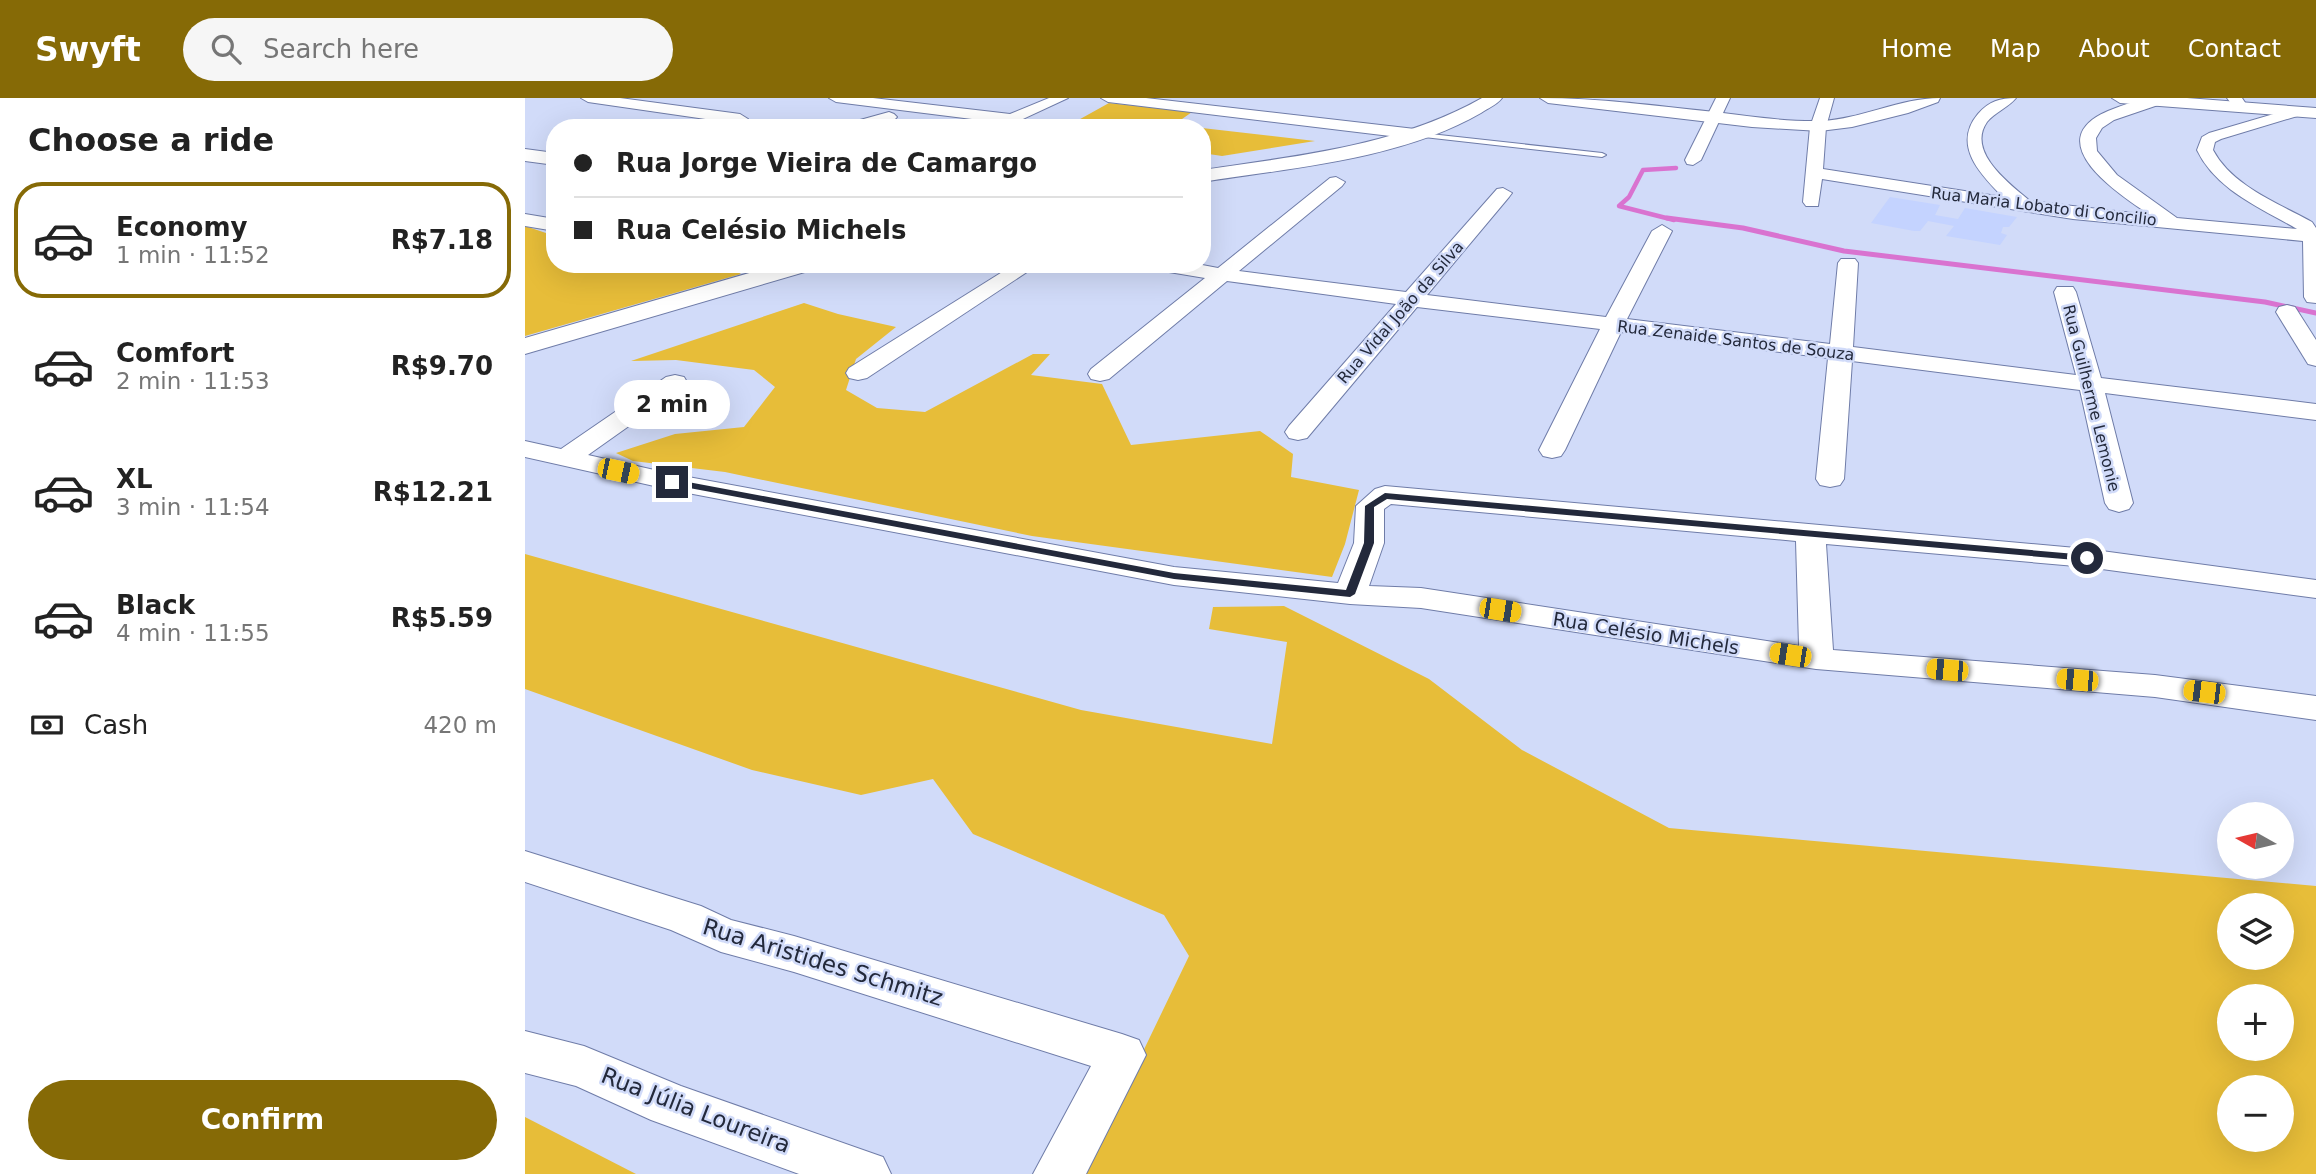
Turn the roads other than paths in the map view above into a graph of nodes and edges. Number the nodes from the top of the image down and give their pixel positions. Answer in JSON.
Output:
{"nodes":[{"id":1,"x":588,"y":98,"type":"edge"},
{"id":2,"x":836,"y":98,"type":"edge"},
{"id":3,"x":1061,"y":98,"type":"edge"},
{"id":4,"x":1108,"y":98,"type":"edge"},
{"id":5,"x":1494,"y":98,"type":"edge"},
{"id":6,"x":1548,"y":98,"type":"edge"},
{"id":7,"x":1602,"y":98,"type":"edge"},
{"id":8,"x":1827,"y":98,"type":"edge"},
{"id":9,"x":1929,"y":98,"type":"edge"},
{"id":10,"x":2009,"y":98,"type":"edge"},
{"id":11,"x":2120,"y":98,"type":"edge"},
{"id":12,"x":2127,"y":98,"type":"edge"},
{"id":13,"x":2156,"y":101,"type":"junction"},
{"id":14,"x":2238,"y":103,"type":"edge"},
{"id":15,"x":1334,"y":107,"type":"dead end"},
{"id":16,"x":1718,"y":109,"type":"edge"},
{"id":17,"x":2308,"y":112,"type":"edge"},
{"id":18,"x":889,"y":117,"type":"dead end"},
{"id":19,"x":740,"y":119,"type":"dead end"},
{"id":20,"x":882,"y":119,"type":"edge"},
{"id":21,"x":1310,"y":120,"type":"junction"},
{"id":22,"x":1821,"y":123,"type":"junction"},
{"id":23,"x":1415,"y":134,"type":"junction"},
{"id":24,"x":525,"y":155,"type":"edge"},
{"id":25,"x":1602,"y":155,"type":"dead end"},
{"id":26,"x":546,"y":158,"type":"edge"},
{"id":27,"x":1693,"y":160,"type":"dead end"},
{"id":28,"x":1814,"y":173,"type":"junction"},
{"id":29,"x":1211,"y":174,"type":"edge"},
{"id":30,"x":1336,"y":182,"type":"dead end"},
{"id":31,"x":1503,"y":193,"type":"dead end"},
{"id":32,"x":1812,"y":202,"type":"dead end"},
{"id":33,"x":2025,"y":206,"type":"junction"},
{"id":34,"x":525,"y":220,"type":"edge"},
{"id":35,"x":2173,"y":222,"type":"junction"},
{"id":36,"x":546,"y":224,"type":"edge"},
{"id":37,"x":1662,"y":231,"type":"dead end"},
{"id":38,"x":2314,"y":237,"type":"edge"},
{"id":39,"x":1848,"y":263,"type":"dead end"},
{"id":40,"x":776,"y":273,"type":"edge"},
{"id":41,"x":1015,"y":273,"type":"edge"},
{"id":42,"x":1209,"y":273,"type":"edge"},
{"id":43,"x":1220,"y":275,"type":"junction"},
{"id":44,"x":2065,"y":292,"type":"dead end"},
{"id":45,"x":2315,"y":297,"type":"edge"},
{"id":46,"x":1411,"y":299,"type":"junction"},
{"id":47,"x":2287,"y":312,"type":"dead end"},
{"id":48,"x":1613,"y":325,"type":"junction"},
{"id":49,"x":525,"y":346,"type":"edge"},
{"id":50,"x":1841,"y":354,"type":"junction"},
{"id":51,"x":2316,"y":359,"type":"edge"},
{"id":52,"x":858,"y":373,"type":"dead end"},
{"id":53,"x":1100,"y":374,"type":"dead end"},
{"id":54,"x":675,"y":382,"type":"dead end"},
{"id":55,"x":2091,"y":385,"type":"junction"},
{"id":56,"x":2316,"y":412,"type":"edge"},
{"id":57,"x":1298,"y":432,"type":"dead end"},
{"id":58,"x":525,"y":449,"type":"edge"},
{"id":59,"x":1552,"y":450,"type":"dead end"},
{"id":60,"x":564,"y":459,"type":"junction"},
{"id":61,"x":1830,"y":478,"type":"dead end"},
{"id":62,"x":2119,"y":503,"type":"dead end"},
{"id":63,"x":1811,"y":531,"type":"junction"},
{"id":64,"x":2316,"y":589,"type":"edge"},
{"id":65,"x":1350,"y":594,"type":"junction"},
{"id":66,"x":1816,"y":659,"type":"junction"},
{"id":67,"x":2316,"y":708,"type":"edge"},
{"id":68,"x":525,"y":866,"type":"edge"},
{"id":69,"x":525,"y":1052,"type":"edge"},
{"id":70,"x":865,"y":1174,"type":"edge"},
{"id":71,"x":1059,"y":1174,"type":"edge"}],
"edges":[{"from":1,"to":19,"type":"street"},
{"from":2,"to":3,"type":"street"},
{"from":4,"to":21,"type":"street"},
{"from":5,"to":23,"type":"street"},
{"from":6,"to":16,"type":"street"},
{"from":7,"to":16,"type":"street"},
{"from":8,"to":22,"type":"street"},
{"from":9,"to":22,"type":"street"},
{"from":10,"to":33,"type":"street"},
{"from":11,"to":12,"type":"street"},
{"from":12,"to":13,"type":"street"},
{"from":13,"to":14,"type":"street"},
{"from":13,"to":35,"type":"street"},
{"from":14,"to":17,"type":"street"},
{"from":15,"to":21,"type":"street"},
{"from":16,"to":22,"type":"street"},
{"from":16,"to":27,"type":"street"},
{"from":17,"to":38,"type":"street"},
{"from":18,"to":20,"type":"street"},
{"from":21,"to":23,"type":"street"},
{"from":22,"to":28,"type":"street"},
{"from":23,"to":25,"type":"lane"},
{"from":23,"to":29,"type":"street"},
{"from":24,"to":26,"type":"street"},
{"from":28,"to":32,"type":"street"},
{"from":28,"to":33,"type":"street","name":"Rua Maria Lobato di Concilio"},
{"from":30,"to":43,"type":"street"},
{"from":31,"to":46,"type":"street","name":"Rua Vidal João da Silva"},
{"from":33,"to":35,"type":"street","name":"Rua Maria Lobato di Concilio"},
{"from":34,"to":36,"type":"street"},
{"from":35,"to":38,"type":"street","name":"Rua Maria Lobato di Concilio"},
{"from":37,"to":48,"type":"street"},
{"from":38,"to":45,"type":"street"},
{"from":39,"to":50,"type":"street"},
{"from":40,"to":49,"type":"street"},
{"from":41,"to":52,"type":"street"},
{"from":42,"to":43,"type":"street","name":"Rua Zenaide Santos de Souza"},
{"from":43,"to":46,"type":"street","name":"Rua Zenaide Santos de Souza"},
{"from":43,"to":53,"type":"street"},
{"from":44,"to":55,"type":"street","name":"Rua Guilherme Lemonie"},
{"from":46,"to":48,"type":"street","name":"Rua Zenaide Santos de Souza"},
{"from":46,"to":57,"type":"street","name":"Rua Vidal João da Silva"},
{"from":47,"to":51,"type":"street"},
{"from":48,"to":50,"type":"street","name":"Rua Zenaide Santos de Souza"},
{"from":48,"to":59,"type":"street"},
{"from":50,"to":55,"type":"street","name":"Rua Zenaide Santos de Souza"},
{"from":50,"to":61,"type":"street"},
{"from":54,"to":60,"type":"street"},
{"from":55,"to":56,"type":"street","name":"Rua Zenaide Santos de Souza"},
{"from":55,"to":62,"type":"street","name":"Rua Guilherme Lemonie"},
{"from":58,"to":60,"type":"street","name":"Rua Celésio Michels"},
{"from":60,"to":65,"type":"street","name":"Rua Celésio Michels"},
{"from":63,"to":64,"type":"street"},
{"from":63,"to":65,"type":"street"},
{"from":63,"to":66,"type":"street"},
{"from":65,"to":66,"type":"street","name":"Rua Celésio Michels"},
{"from":66,"to":67,"type":"street","name":"Rua Celésio Michels"},
{"from":68,"to":71,"type":"street","name":"Rua Aristides Schmitz"},
{"from":69,"to":70,"type":"street","name":"Rua Júlia Loureira"}]}
